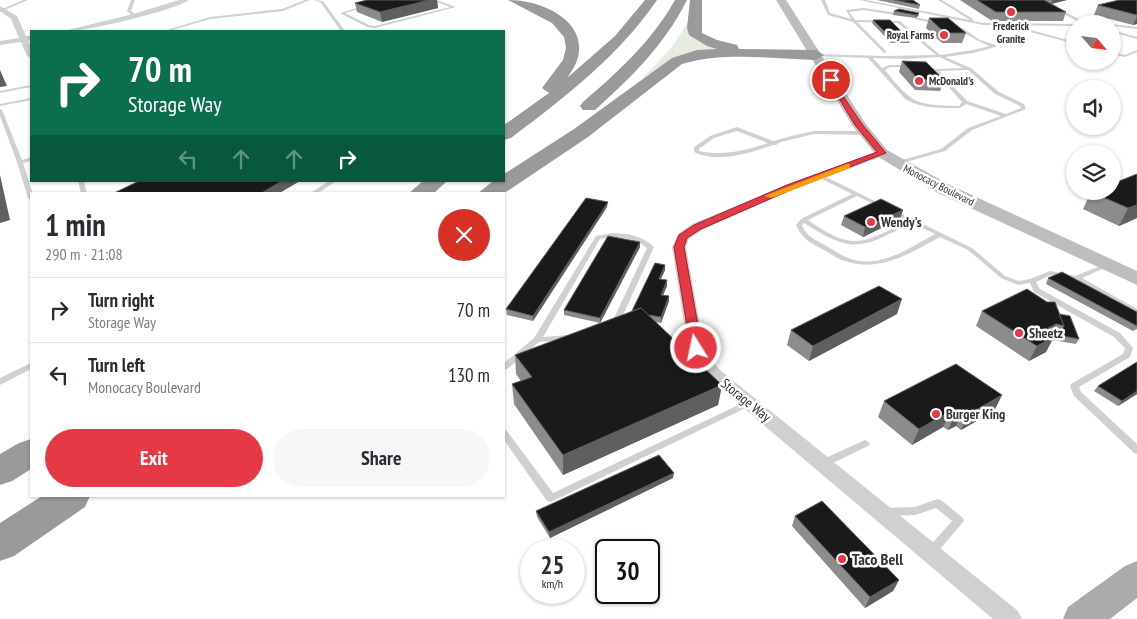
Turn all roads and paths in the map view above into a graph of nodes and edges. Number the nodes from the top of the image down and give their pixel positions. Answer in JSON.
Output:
{"nodes":[{"id":1,"x":26,"y":0,"type":"edge"},
{"id":2,"x":133,"y":0,"type":"edge"},
{"id":3,"x":186,"y":0,"type":"edge"},
{"id":4,"x":308,"y":0,"type":"edge"},
{"id":5,"x":316,"y":0,"type":"edge"},
{"id":6,"x":434,"y":0,"type":"edge"},
{"id":7,"x":514,"y":0,"type":"edge"},
{"id":8,"x":651,"y":0,"type":"edge"},
{"id":9,"x":681,"y":0,"type":"edge"},
{"id":10,"x":696,"y":0,"type":"edge"},
{"id":11,"x":781,"y":0,"type":"edge"},
{"id":12,"x":823,"y":0,"type":"edge"},
{"id":13,"x":861,"y":0,"type":"edge"},
{"id":14,"x":940,"y":0,"type":"edge"},
{"id":15,"x":374,"y":4,"type":"edge"},
{"id":16,"x":1055,"y":7,"type":"edge"},
{"id":17,"x":872,"y":9,"type":"junction"},
{"id":18,"x":1,"y":10,"type":"edge"},
{"id":19,"x":342,"y":13,"type":"junction"},
{"id":20,"x":331,"y":14,"type":"junction"},
{"id":21,"x":895,"y":14,"type":"edge"},
{"id":22,"x":1070,"y":15,"type":"edge"},
{"id":23,"x":135,"y":16,"type":"junction"},
{"id":24,"x":915,"y":18,"type":"edge"},
{"id":25,"x":854,"y":21,"type":"junction"},
{"id":26,"x":886,"y":22,"type":"junction"},
{"id":27,"x":983,"y":24,"type":"junction"},
{"id":28,"x":1008,"y":25,"type":"junction"},
{"id":29,"x":1066,"y":25,"type":"edge"},
{"id":30,"x":1121,"y":26,"type":"edge"},
{"id":31,"x":1137,"y":28,"type":"edge"},
{"id":32,"x":72,"y":30,"type":"edge"},
{"id":33,"x":169,"y":30,"type":"edge"},
{"id":34,"x":342,"y":30,"type":"edge"},
{"id":35,"x":1121,"y":34,"type":"edge"},
{"id":36,"x":804,"y":37,"type":"junction"},
{"id":37,"x":28,"y":38,"type":"edge"},
{"id":38,"x":1137,"y":38,"type":"edge"},
{"id":39,"x":1066,"y":41,"type":"edge"},
{"id":40,"x":0,"y":43,"type":"edge"},
{"id":41,"x":1137,"y":51,"type":"edge"},
{"id":42,"x":775,"y":52,"type":"junction"},
{"id":43,"x":885,"y":52,"type":"junction"},
{"id":44,"x":814,"y":53,"type":"junction"},
{"id":45,"x":1121,"y":55,"type":"edge"},
{"id":46,"x":938,"y":56,"type":"junction"},
{"id":47,"x":869,"y":57,"type":"junction"},
{"id":48,"x":968,"y":69,"type":"junction"},
{"id":49,"x":825,"y":70,"type":"junction"},
{"id":50,"x":882,"y":70,"type":"junction"},
{"id":51,"x":936,"y":70,"type":"junction"},
{"id":52,"x":30,"y":86,"type":"edge"},
{"id":53,"x":0,"y":92,"type":"edge"},
{"id":54,"x":30,"y":98,"type":"edge"},
{"id":55,"x":965,"y":102,"type":"junction"},
{"id":56,"x":0,"y":106,"type":"edge"},
{"id":57,"x":0,"y":110,"type":"edge"},
{"id":58,"x":1006,"y":116,"type":"junction"},
{"id":59,"x":525,"y":119,"type":"junction"},
{"id":60,"x":505,"y":133,"type":"edge"},
{"id":61,"x":865,"y":134,"type":"junction"},
{"id":62,"x":775,"y":144,"type":"junction"},
{"id":63,"x":882,"y":153,"type":"junction"},
{"id":64,"x":30,"y":159,"type":"edge"},
{"id":65,"x":20,"y":162,"type":"junction"},
{"id":66,"x":896,"y":163,"type":"junction"},
{"id":67,"x":505,"y":176,"type":"edge"},
{"id":68,"x":820,"y":176,"type":"junction"},
{"id":69,"x":331,"y":182,"type":"edge"},
{"id":70,"x":436,"y":182,"type":"edge"},
{"id":71,"x":498,"y":182,"type":"edge"},
{"id":72,"x":315,"y":192,"type":"edge"},
{"id":73,"x":422,"y":192,"type":"edge"},
{"id":74,"x":486,"y":192,"type":"edge"},
{"id":75,"x":491,"y":192,"type":"edge"},
{"id":76,"x":857,"y":194,"type":"junction"},
{"id":77,"x":30,"y":195,"type":"edge"},
{"id":78,"x":803,"y":220,"type":"junction"},
{"id":79,"x":912,"y":221,"type":"junction"},
{"id":80,"x":940,"y":234,"type":"junction"},
{"id":81,"x":1107,"y":265,"type":"junction"},
{"id":82,"x":1076,"y":278,"type":"junction"},
{"id":83,"x":1137,"y":279,"type":"edge"},
{"id":84,"x":1032,"y":282,"type":"junction"},
{"id":85,"x":1137,"y":312,"type":"edge"},
{"id":86,"x":608,"y":327,"type":"edge"},
{"id":87,"x":578,"y":338,"type":"edge"},
{"id":88,"x":537,"y":340,"type":"junction"},
{"id":89,"x":1133,"y":348,"type":"edge"},
{"id":90,"x":505,"y":366,"type":"edge"},
{"id":91,"x":30,"y":367,"type":"edge"},
{"id":92,"x":0,"y":382,"type":"edge"},
{"id":93,"x":749,"y":403,"type":"junction"},
{"id":94,"x":505,"y":434,"type":"edge"},
{"id":95,"x":865,"y":444,"type":"dead end"},
{"id":96,"x":1136,"y":444,"type":"edge"},
{"id":97,"x":30,"y":453,"type":"edge"},
{"id":98,"x":824,"y":463,"type":"junction"},
{"id":99,"x":0,"y":471,"type":"edge"},
{"id":100,"x":70,"y":497,"type":"edge"},
{"id":101,"x":882,"y":512,"type":"junction"},
{"id":102,"x":0,"y":544,"type":"edge"},
{"id":103,"x":931,"y":552,"type":"junction"},
{"id":104,"x":1137,"y":577,"type":"edge"},
{"id":105,"x":1010,"y":619,"type":"edge"},
{"id":106,"x":1081,"y":619,"type":"edge"}],
"edges":[{"from":1,"to":18,"type":"lane"},
{"from":2,"to":23,"type":"lane"},
{"from":3,"to":23,"type":"street"},
{"from":4,"to":33,"type":"lane"},
{"from":5,"to":20,"type":"lane"},
{"from":6,"to":19,"type":"lane"},
{"from":7,"to":59,"type":"highway"},
{"from":8,"to":59,"type":"highway"},
{"from":9,"to":67,"type":"highway"},
{"from":10,"to":42,"type":"highway"},
{"from":11,"to":36,"type":"main road","name":"Monocacy Boulevard"},
{"from":12,"to":25,"type":"lane"},
{"from":13,"to":27,"type":"lane"},
{"from":14,"to":27,"type":"lane"},
{"from":15,"to":19,"type":"lane"},
{"from":16,"to":22,"type":"lane"},
{"from":17,"to":21,"type":"lane"},
{"from":17,"to":25,"type":"lane"},
{"from":17,"to":26,"type":"lane"},
{"from":18,"to":37,"type":"street"},
{"from":19,"to":20,"type":"lane"},
{"from":20,"to":34,"type":"lane"},
{"from":23,"to":32,"type":"street"},
{"from":24,"to":46,"type":"lane"},
{"from":25,"to":26,"type":"lane"},
{"from":25,"to":43,"type":"lane"},
{"from":26,"to":46,"type":"lane"},
{"from":27,"to":28,"type":"lane"},
{"from":28,"to":29,"type":"lane"},
{"from":28,"to":39,"type":"lane"},
{"from":30,"to":31,"type":"lane"},
{"from":35,"to":38,"type":"lane"},
{"from":36,"to":42,"type":"highway"},
{"from":36,"to":44,"type":"main road","name":"Monocacy Boulevard"},
{"from":37,"to":40,"type":"street"},
{"from":41,"to":45,"type":"lane"},
{"from":42,"to":44,"type":"highway"},
{"from":42,"to":49,"type":"highway"},
{"from":42,"to":75,"type":"highway"},
{"from":43,"to":44,"type":"lane"},
{"from":43,"to":46,"type":"lane"},
{"from":44,"to":47,"type":"lane"},
{"from":44,"to":49,"type":"main road","name":"Monocacy Boulevard"},
{"from":46,"to":47,"type":"lane"},
{"from":46,"to":48,"type":"lane"},
{"from":47,"to":50,"type":"lane"},
{"from":48,"to":51,"type":"lane"},
{"from":48,"to":58,"type":"lane"},
{"from":49,"to":61,"type":"main road","name":"Monocacy Boulevard"},
{"from":50,"to":51,"type":"lane"},
{"from":50,"to":55,"type":"lane"},
{"from":51,"to":55,"type":"lane"},
{"from":52,"to":53,"type":"lane"},
{"from":54,"to":56,"type":"lane"},
{"from":55,"to":58,"type":"lane"},
{"from":57,"to":65,"type":"lane"},
{"from":58,"to":66,"type":"lane"},
{"from":59,"to":60,"type":"highway"},
{"from":61,"to":62,"type":"lane"},
{"from":61,"to":63,"type":"main road","name":"Monocacy Boulevard"},
{"from":62,"to":62,"type":"lane"},
{"from":63,"to":66,"type":"main road","name":"Monocacy Boulevard"},
{"from":63,"to":68,"type":"street","name":"Storage Way"},
{"from":64,"to":65,"type":"lane"},
{"from":65,"to":77,"type":"lane"},
{"from":66,"to":81,"type":"main road","name":"Monocacy Boulevard"},
{"from":68,"to":76,"type":"lane"},
{"from":68,"to":93,"type":"street","name":"Storage Way"},
{"from":69,"to":72,"type":"lane"},
{"from":70,"to":73,"type":"highway"},
{"from":71,"to":74,"type":"highway"},
{"from":76,"to":78,"type":"lane"},
{"from":76,"to":79,"type":"lane"},
{"from":78,"to":79,"type":"lane"},
{"from":78,"to":80,"type":"lane"},
{"from":79,"to":80,"type":"lane"},
{"from":80,"to":84,"type":"lane"},
{"from":81,"to":82,"type":"lane"},
{"from":81,"to":83,"type":"main road","name":"Monocacy Boulevard"},
{"from":82,"to":84,"type":"lane"},
{"from":82,"to":85,"type":"lane"},
{"from":84,"to":89,"type":"lane"},
{"from":86,"to":88,"type":"lane"},
{"from":87,"to":88,"type":"lane"},
{"from":88,"to":90,"type":"lane"},
{"from":89,"to":96,"type":"lane"},
{"from":91,"to":92,"type":"lane"},
{"from":93,"to":94,"type":"lane"},
{"from":93,"to":98,"type":"street","name":"Storage Way"},
{"from":95,"to":98,"type":"lane"},
{"from":97,"to":99,"type":"highway"},
{"from":98,"to":101,"type":"street","name":"Storage Way"},
{"from":100,"to":102,"type":"highway"},
{"from":101,"to":103,"type":"street","name":"Storage Way"},
{"from":101,"to":103,"type":"lane"},
{"from":103,"to":105,"type":"street","name":"Storage Way"},
{"from":104,"to":106,"type":"main road"}]}
